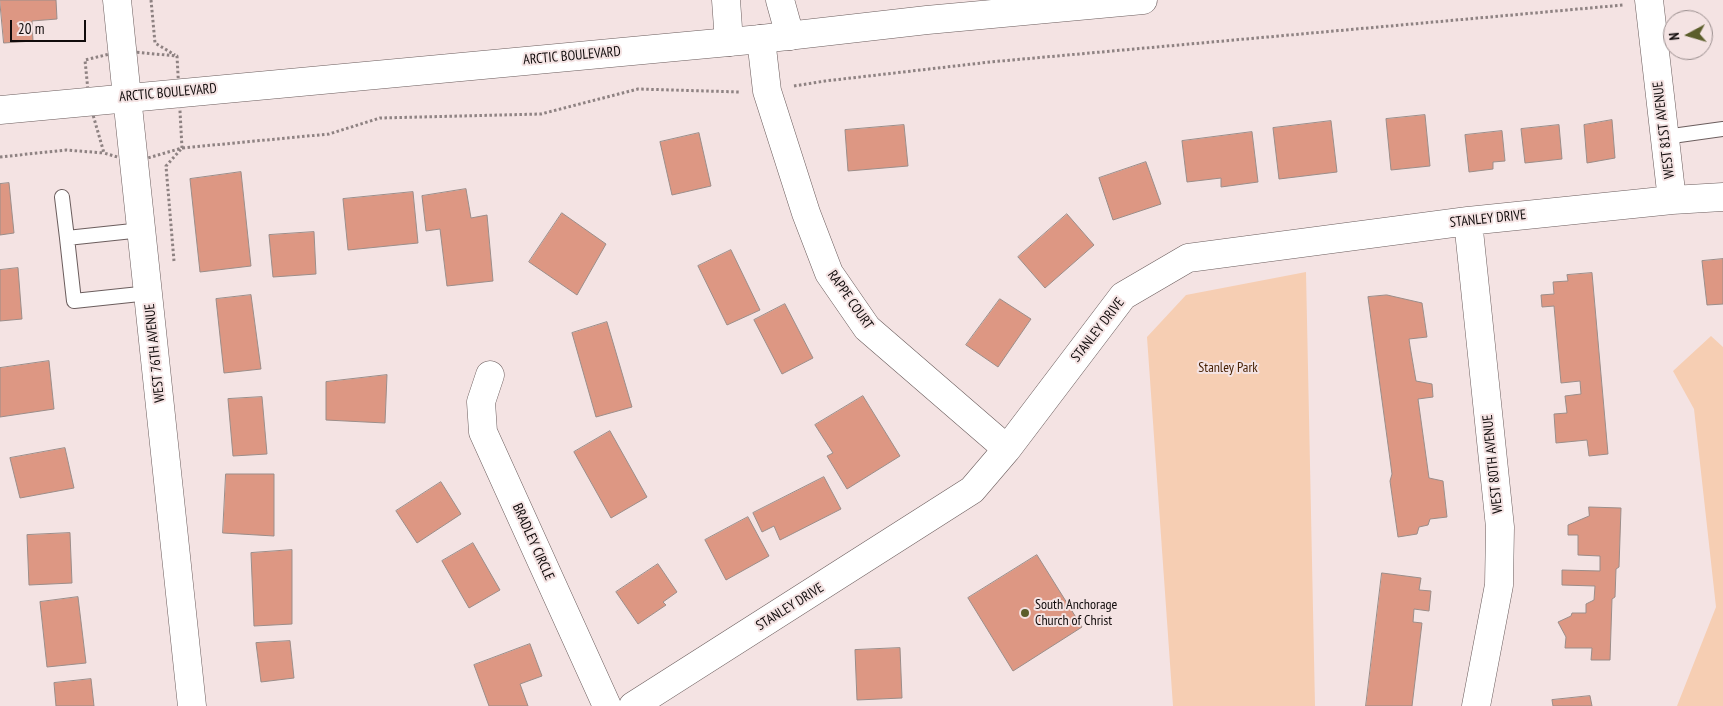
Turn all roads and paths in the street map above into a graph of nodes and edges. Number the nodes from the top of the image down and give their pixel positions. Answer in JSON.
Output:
{"nodes":[{"id":1,"x":117,"y":0,"type":"edge"},
{"id":2,"x":150,"y":0,"type":"edge"},
{"id":3,"x":726,"y":0,"type":"edge"},
{"id":4,"x":780,"y":0,"type":"edge"},
{"id":5,"x":1143,"y":0,"type":"edge"},
{"id":6,"x":1640,"y":2,"type":"edge"},
{"id":7,"x":790,"y":36,"type":"junction"},
{"id":8,"x":761,"y":40,"type":"junction"},
{"id":9,"x":729,"y":42,"type":"junction"},
{"id":10,"x":177,"y":56,"type":"dead end"},
{"id":11,"x":767,"y":91,"type":"junction"},
{"id":12,"x":127,"y":97,"type":"junction"},
{"id":13,"x":0,"y":110,"type":"edge"},
{"id":14,"x":1723,"y":129,"type":"edge"},
{"id":15,"x":1665,"y":137,"type":"junction"},
{"id":16,"x":182,"y":148,"type":"dead end"},
{"id":17,"x":104,"y":153,"type":"dead end"},
{"id":18,"x":0,"y":158,"type":"edge"},
{"id":19,"x":62,"y":197,"type":"dead end"},
{"id":20,"x":1723,"y":197,"type":"edge"},
{"id":21,"x":1672,"y":200,"type":"junction"},
{"id":22,"x":1468,"y":221,"type":"junction"},
{"id":23,"x":142,"y":230,"type":"junction"},
{"id":24,"x":67,"y":238,"type":"junction"},
{"id":25,"x":149,"y":293,"type":"junction"},
{"id":26,"x":490,"y":375,"type":"dead end"},
{"id":27,"x":1007,"y":449,"type":"junction"},
{"id":28,"x":192,"y":706,"type":"edge"},
{"id":29,"x":607,"y":706,"type":"edge"},
{"id":30,"x":633,"y":706,"type":"edge"},
{"id":31,"x":1476,"y":706,"type":"edge"}],
"edges":[{"from":1,"to":12,"type":"street","name":"WEST 76TH AVENUE"},
{"from":2,"to":10,"type":"path"},
{"from":3,"to":9,"type":"street"},
{"from":4,"to":7,"type":"street"},
{"from":5,"to":7,"type":"street","name":"ARCTIC BOULEVARD"},
{"from":6,"to":11,"type":"path"},
{"from":6,"to":15,"type":"street","name":"WEST 81ST AVENUE"},
{"from":7,"to":8,"type":"street","name":"ARCTIC BOULEVARD"},
{"from":8,"to":9,"type":"street","name":"ARCTIC BOULEVARD"},
{"from":8,"to":11,"type":"street","name":"RAPPE COURT"},
{"from":9,"to":12,"type":"street","name":"ARCTIC BOULEVARD"},
{"from":11,"to":16,"type":"path"},
{"from":11,"to":27,"type":"street","name":"RAPPE COURT"},
{"from":12,"to":13,"type":"street","name":"ARCTIC BOULEVARD"},
{"from":12,"to":23,"type":"street","name":"WEST 76TH AVENUE"},
{"from":14,"to":15,"type":"lane"},
{"from":15,"to":21,"type":"street","name":"WEST 81ST AVENUE"},
{"from":17,"to":18,"type":"path"},
{"from":19,"to":24,"type":"lane"},
{"from":20,"to":21,"type":"street","name":"STANLEY DRIVE"},
{"from":21,"to":22,"type":"street","name":"STANLEY DRIVE"},
{"from":22,"to":27,"type":"street","name":"STANLEY DRIVE"},
{"from":22,"to":31,"type":"street","name":"WEST 80TH AVENUE"},
{"from":23,"to":24,"type":"lane"},
{"from":23,"to":25,"type":"street","name":"WEST 76TH AVENUE"},
{"from":24,"to":25,"type":"lane"},
{"from":25,"to":28,"type":"street","name":"WEST 76TH AVENUE"},
{"from":26,"to":29,"type":"street","name":"BRADLEY CIRCLE"},
{"from":27,"to":30,"type":"street","name":"STANLEY DRIVE"}]}
